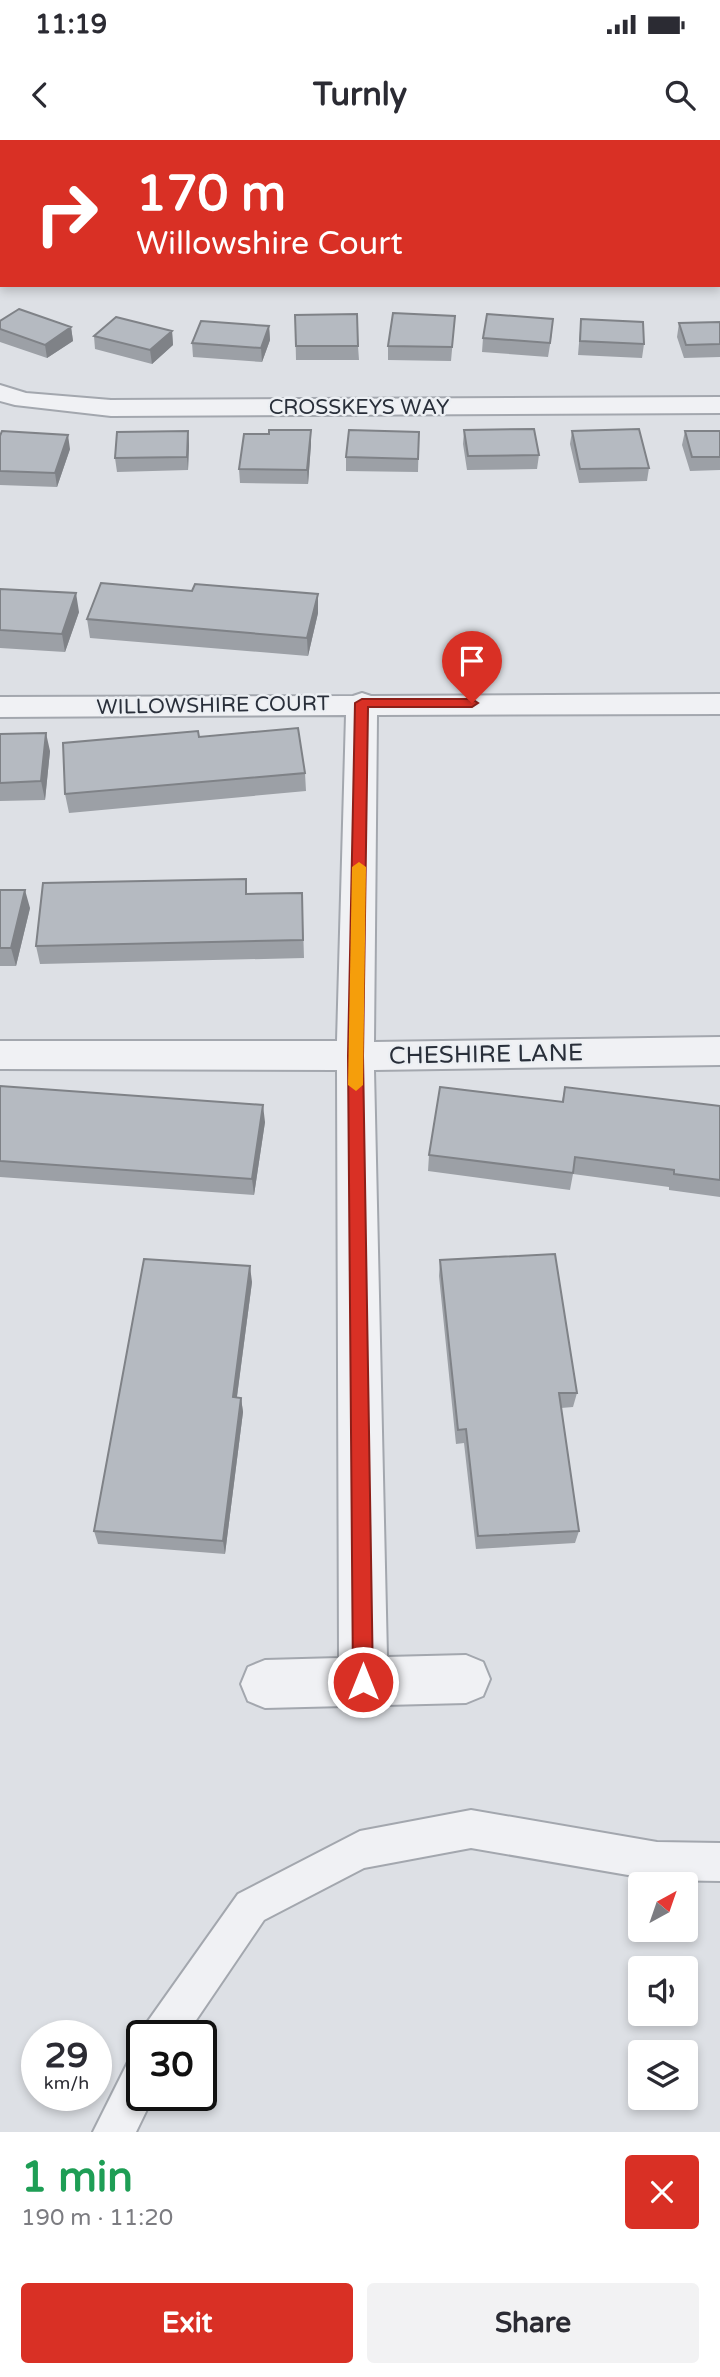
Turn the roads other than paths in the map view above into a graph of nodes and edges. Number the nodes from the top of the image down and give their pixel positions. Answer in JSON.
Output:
{"nodes":[{"id":1,"x":0,"y":393,"type":"edge"},
{"id":2,"x":720,"y":405,"type":"edge"},
{"id":3,"x":362,"y":703,"type":"junction"},
{"id":4,"x":720,"y":704,"type":"edge"},
{"id":5,"x":0,"y":707,"type":"edge"},
{"id":6,"x":720,"y":1051,"type":"edge"},
{"id":7,"x":0,"y":1055,"type":"edge"},
{"id":8,"x":355,"y":1056,"type":"junction"},
{"id":9,"x":466,"y":1679,"type":"dead end"},
{"id":10,"x":363,"y":1682,"type":"junction"},
{"id":11,"x":265,"y":1684,"type":"dead end"},
{"id":12,"x":720,"y":1862,"type":"edge"},
{"id":13,"x":172,"y":2020,"type":"edge"},
{"id":14,"x":126,"y":2108,"type":"edge"},
{"id":15,"x":114,"y":2132,"type":"edge"}],
"edges":[{"from":1,"to":2,"type":"street","name":"CROSSKEYS WAY"},
{"from":3,"to":4,"type":"street","name":"WILLOWSHIRE COURT"},
{"from":3,"to":5,"type":"street","name":"WILLOWSHIRE COURT"},
{"from":3,"to":8,"type":"street"},
{"from":6,"to":8,"type":"street","name":"CHESHIRE LANE"},
{"from":7,"to":8,"type":"street","name":"CHESHIRE LANE"},
{"from":8,"to":10,"type":"street"},
{"from":9,"to":10,"type":"street"},
{"from":10,"to":11,"type":"street"},
{"from":12,"to":13,"type":"lane"},
{"from":14,"to":15,"type":"lane"}]}
